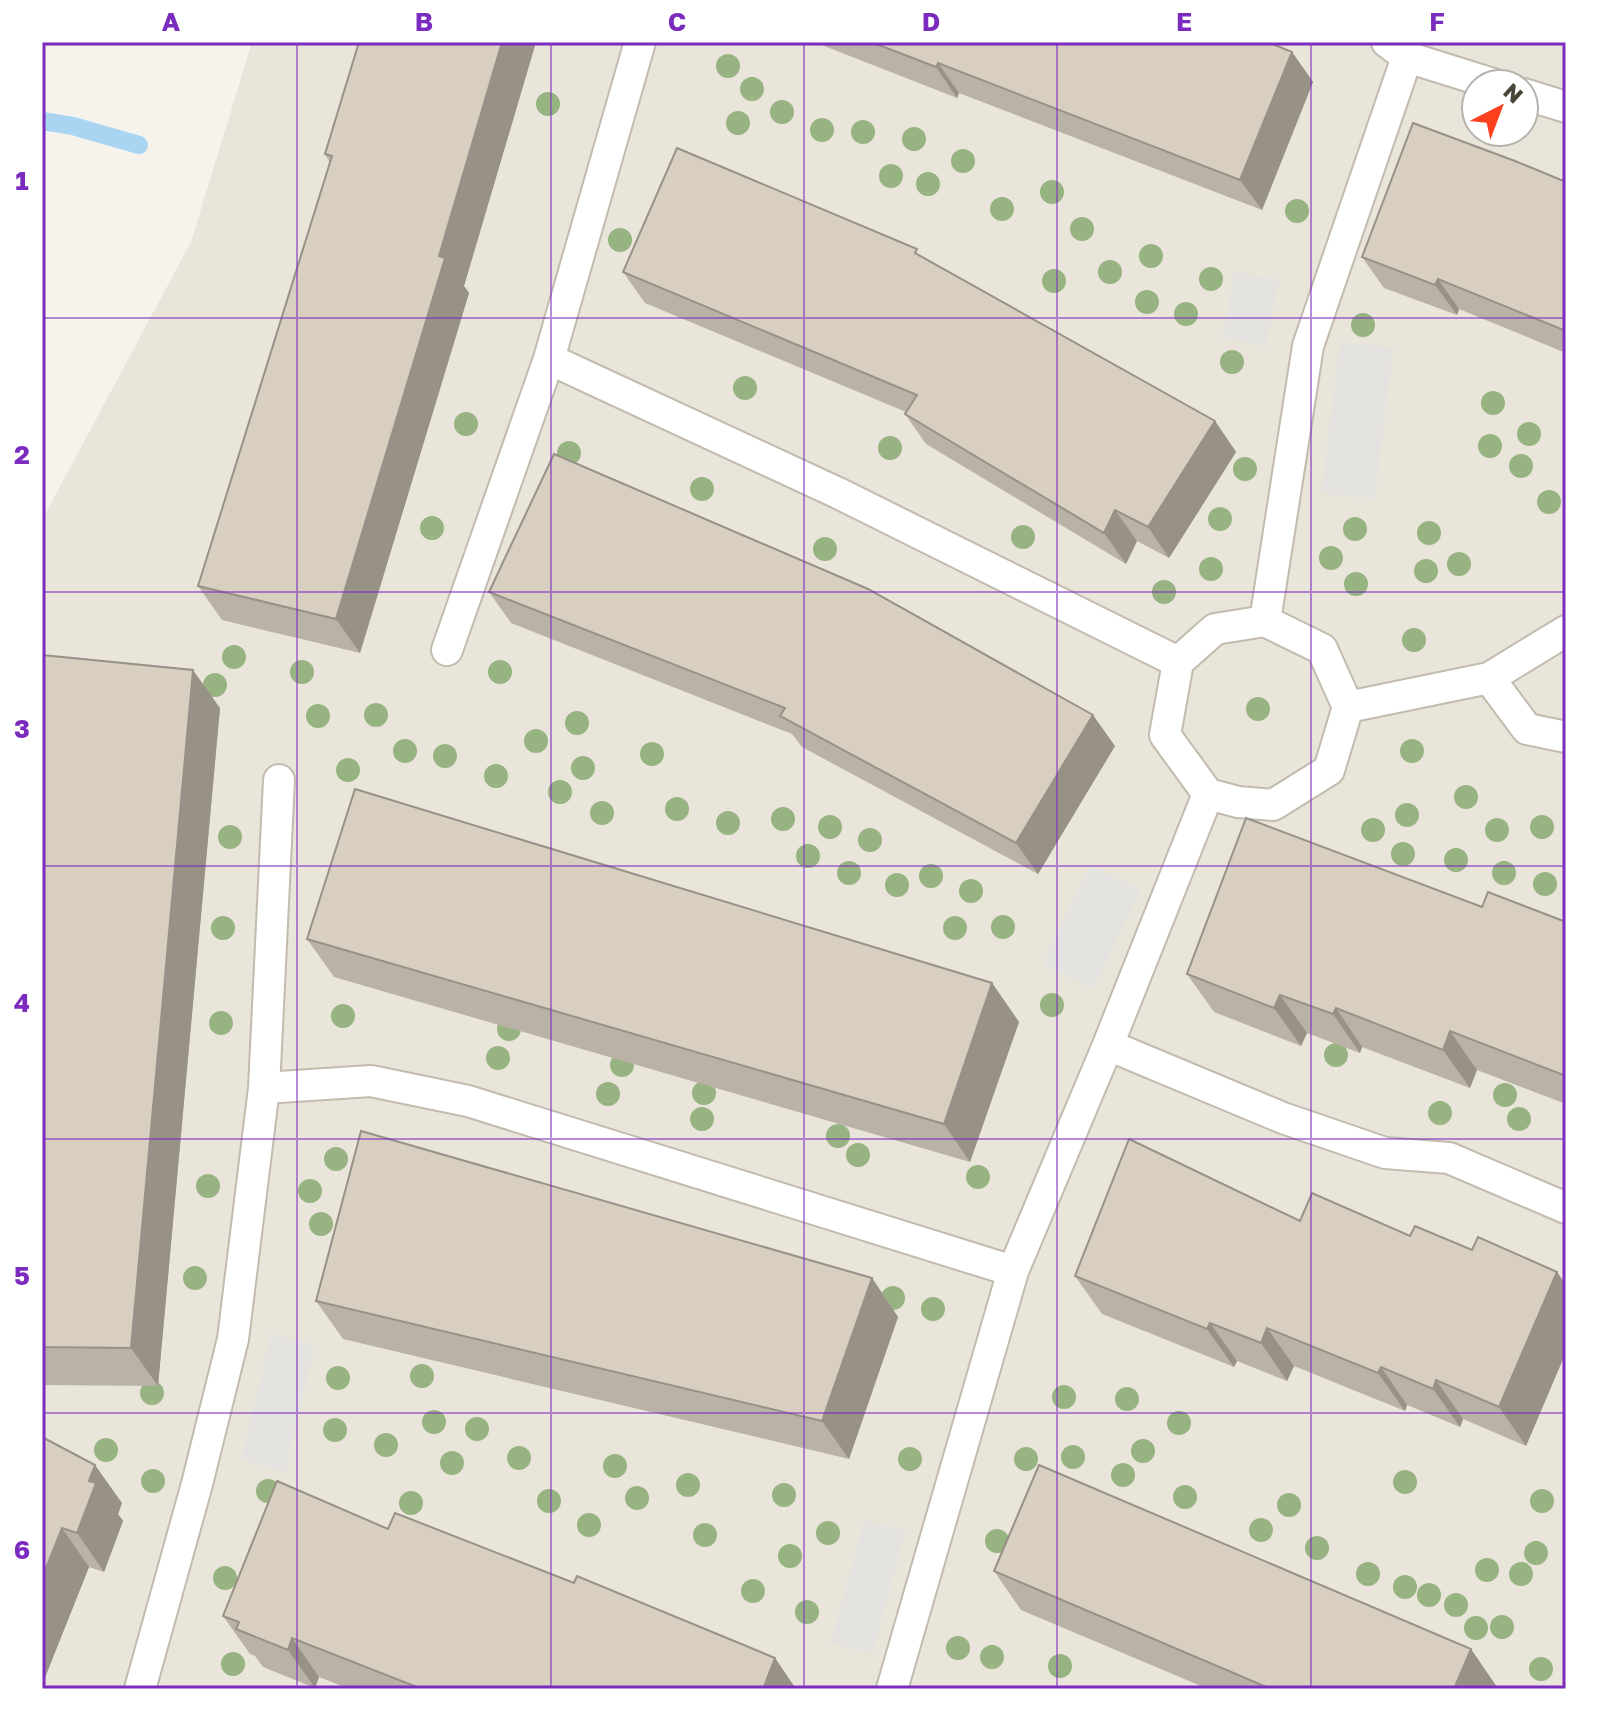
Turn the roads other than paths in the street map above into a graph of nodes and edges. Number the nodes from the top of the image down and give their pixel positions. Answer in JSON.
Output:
{"nodes":[{"id":1,"x":640,"y":42,"type":"edge"},
{"id":2,"x":1397,"y":49,"type":"edge"},
{"id":3,"x":1460,"y":72,"type":"edge"},
{"id":4,"x":1540,"y":99,"type":"edge"},
{"id":5,"x":1566,"y":107,"type":"edge"},
{"id":6,"x":549,"y":359,"type":"junction"},
{"id":7,"x":1265,"y":621,"type":"junction"},
{"id":8,"x":1566,"y":631,"type":"edge"},
{"id":9,"x":447,"y":650,"type":"dead end"},
{"id":10,"x":1178,"y":662,"type":"junction"},
{"id":11,"x":1489,"y":678,"type":"junction"},
{"id":12,"x":1348,"y":707,"type":"junction"},
{"id":13,"x":1566,"y":737,"type":"edge"},
{"id":14,"x":279,"y":780,"type":"dead end"},
{"id":15,"x":1208,"y":794,"type":"junction"},
{"id":16,"x":1108,"y":1045,"type":"junction"},
{"id":17,"x":264,"y":1088,"type":"junction"},
{"id":18,"x":1566,"y":1208,"type":"edge"},
{"id":19,"x":1013,"y":1271,"type":"junction"},
{"id":20,"x":140,"y":1689,"type":"edge"},
{"id":21,"x":892,"y":1689,"type":"edge"}],
"edges":[{"from":1,"to":6,"type":"lane"},
{"from":2,"to":3,"type":"lane"},
{"from":2,"to":7,"type":"lane"},
{"from":4,"to":5,"type":"lane"},
{"from":6,"to":9,"type":"lane"},
{"from":6,"to":10,"type":"lane"},
{"from":7,"to":10,"type":"lane"},
{"from":7,"to":12,"type":"lane"},
{"from":8,"to":11,"type":"lane"},
{"from":10,"to":15,"type":"lane"},
{"from":11,"to":12,"type":"lane"},
{"from":11,"to":13,"type":"lane"},
{"from":12,"to":15,"type":"lane"},
{"from":14,"to":17,"type":"lane"},
{"from":15,"to":16,"type":"lane"},
{"from":16,"to":18,"type":"lane"},
{"from":16,"to":19,"type":"lane"},
{"from":17,"to":19,"type":"lane"},
{"from":17,"to":20,"type":"lane"},
{"from":19,"to":21,"type":"lane"}]}
